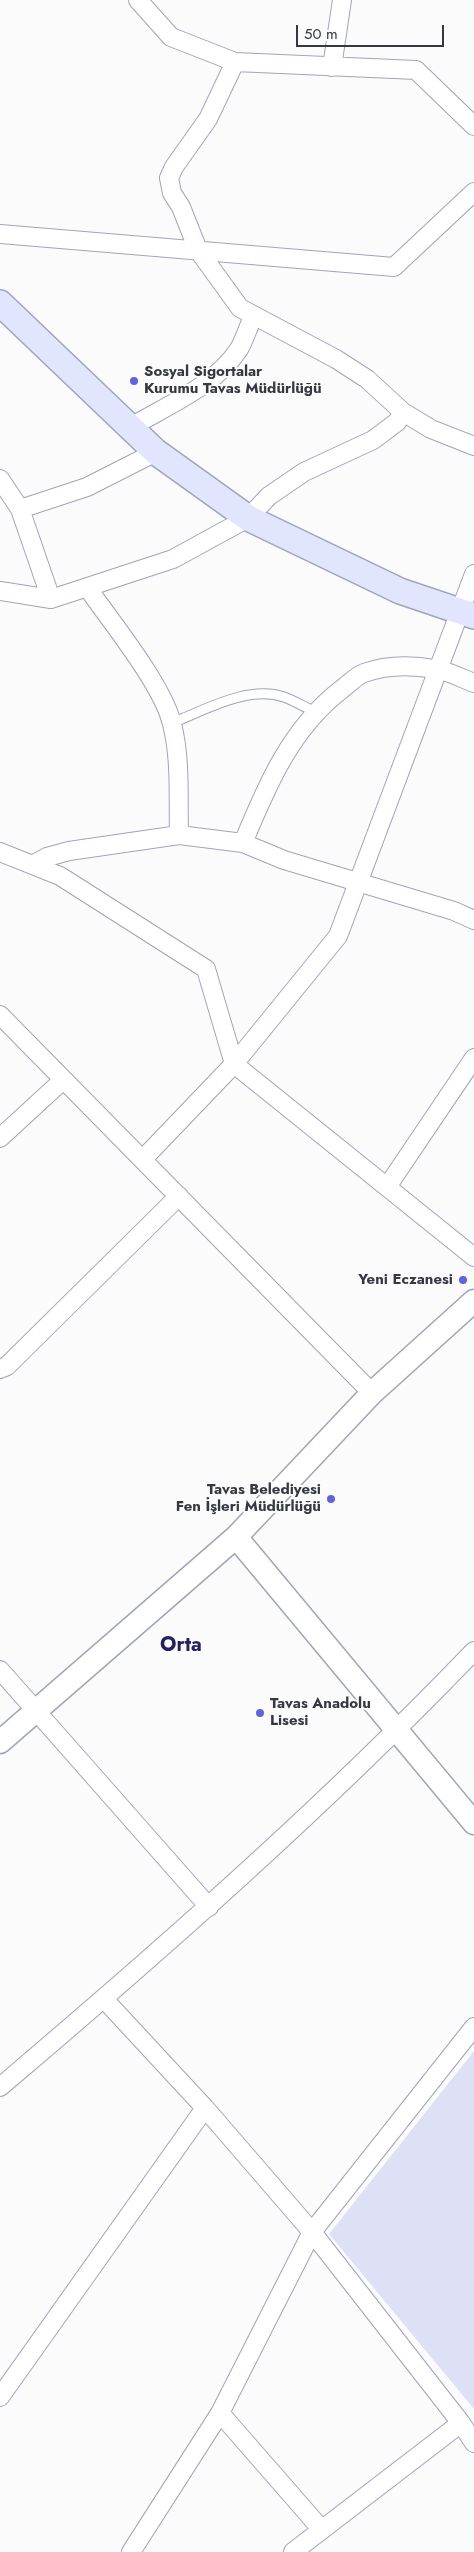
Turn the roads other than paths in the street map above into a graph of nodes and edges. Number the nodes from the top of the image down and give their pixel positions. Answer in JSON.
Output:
{"nodes":[{"id":1,"x":138,"y":0,"type":"edge"},
{"id":2,"x":342,"y":0,"type":"edge"},
{"id":3,"x":235,"y":62,"type":"junction"},
{"id":4,"x":332,"y":67,"type":"junction"},
{"id":5,"x":474,"y":126,"type":"edge"},
{"id":6,"x":474,"y":192,"type":"edge"},
{"id":7,"x":0,"y":234,"type":"edge"},
{"id":8,"x":198,"y":250,"type":"junction"},
{"id":9,"x":0,"y":303,"type":"edge"},
{"id":10,"x":252,"y":317,"type":"junction"},
{"id":11,"x":403,"y":412,"type":"junction"},
{"id":12,"x":131,"y":427,"type":"junction"},
{"id":13,"x":474,"y":446,"type":"edge"},
{"id":14,"x":156,"y":452,"type":"junction"},
{"id":15,"x":0,"y":479,"type":"edge"},
{"id":16,"x":20,"y":509,"type":"junction"},
{"id":17,"x":248,"y":518,"type":"junction"},
{"id":18,"x":474,"y":574,"type":"edge"},
{"id":19,"x":87,"y":587,"type":"junction"},
{"id":20,"x":0,"y":591,"type":"edge"},
{"id":21,"x":51,"y":599,"type":"junction"},
{"id":22,"x":466,"y":614,"type":"edge"},
{"id":23,"x":437,"y":669,"type":"junction"},
{"id":24,"x":474,"y":683,"type":"edge"},
{"id":25,"x":316,"y":712,"type":"junction"},
{"id":26,"x":172,"y":723,"type":"junction"},
{"id":27,"x":179,"y":835,"type":"junction"},
{"id":28,"x":243,"y":843,"type":"junction"},
{"id":29,"x":0,"y":852,"type":"edge"},
{"id":30,"x":34,"y":864,"type":"junction"},
{"id":31,"x":358,"y":882,"type":"junction"},
{"id":32,"x":474,"y":920,"type":"edge"},
{"id":33,"x":0,"y":1015,"type":"edge"},
{"id":34,"x":474,"y":1058,"type":"edge"},
{"id":35,"x":234,"y":1064,"type":"junction"},
{"id":36,"x":63,"y":1080,"type":"junction"},
{"id":37,"x":0,"y":1138,"type":"edge"},
{"id":38,"x":143,"y":1159,"type":"junction"},
{"id":39,"x":387,"y":1187,"type":"junction"},
{"id":40,"x":179,"y":1196,"type":"junction"},
{"id":41,"x":474,"y":1257,"type":"edge"},
{"id":42,"x":474,"y":1301,"type":"edge"},
{"id":43,"x":2,"y":1364,"type":"edge"},
{"id":44,"x":372,"y":1393,"type":"junction"},
{"id":45,"x":236,"y":1536,"type":"junction"},
{"id":46,"x":474,"y":1650,"type":"edge"},
{"id":47,"x":0,"y":1670,"type":"edge"},
{"id":48,"x":36,"y":1709,"type":"junction"},
{"id":49,"x":397,"y":1730,"type":"junction"},
{"id":50,"x":0,"y":1742,"type":"edge"},
{"id":51,"x":474,"y":1823,"type":"edge"},
{"id":52,"x":208,"y":1907,"type":"junction"},
{"id":53,"x":104,"y":1999,"type":"junction"},
{"id":54,"x":474,"y":2027,"type":"edge"},
{"id":55,"x":0,"y":2088,"type":"edge"},
{"id":56,"x":205,"y":2108,"type":"junction"},
{"id":57,"x":312,"y":2232,"type":"junction"},
{"id":58,"x":0,"y":2397,"type":"edge"},
{"id":59,"x":220,"y":2413,"type":"junction"},
{"id":60,"x":461,"y":2423,"type":"junction"},
{"id":61,"x":474,"y":2443,"type":"edge"},
{"id":62,"x":322,"y":2530,"type":"junction"},
{"id":63,"x":131,"y":2552,"type":"edge"},
{"id":64,"x":293,"y":2552,"type":"edge"}],
"edges":[{"from":1,"to":3,"type":"street"},
{"from":2,"to":4,"type":"street"},
{"from":3,"to":4,"type":"street"},
{"from":3,"to":8,"type":"street"},
{"from":4,"to":5,"type":"street"},
{"from":6,"to":8,"type":"street"},
{"from":7,"to":8,"type":"street"},
{"from":8,"to":10,"type":"street"},
{"from":9,"to":12,"type":"main road"},
{"from":10,"to":11,"type":"street"},
{"from":10,"to":12,"type":"street"},
{"from":11,"to":13,"type":"street"},
{"from":11,"to":17,"type":"street"},
{"from":12,"to":14,"type":"main road"},
{"from":14,"to":16,"type":"street"},
{"from":14,"to":17,"type":"main road"},
{"from":15,"to":16,"type":"street"},
{"from":16,"to":21,"type":"street"},
{"from":17,"to":19,"type":"street"},
{"from":17,"to":22,"type":"main road"},
{"from":18,"to":22,"type":"street"},
{"from":19,"to":21,"type":"street"},
{"from":19,"to":26,"type":"street"},
{"from":20,"to":21,"type":"street"},
{"from":22,"to":23,"type":"street"},
{"from":23,"to":24,"type":"street"},
{"from":23,"to":25,"type":"street"},
{"from":23,"to":31,"type":"street"},
{"from":25,"to":26,"type":"lane"},
{"from":25,"to":28,"type":"street"},
{"from":26,"to":27,"type":"street"},
{"from":27,"to":28,"type":"street"},
{"from":27,"to":30,"type":"street"},
{"from":28,"to":31,"type":"street"},
{"from":29,"to":30,"type":"street"},
{"from":30,"to":35,"type":"street"},
{"from":31,"to":32,"type":"street"},
{"from":31,"to":35,"type":"street"},
{"from":33,"to":36,"type":"street"},
{"from":34,"to":39,"type":"street"},
{"from":35,"to":38,"type":"street"},
{"from":35,"to":39,"type":"street"},
{"from":36,"to":37,"type":"street"},
{"from":36,"to":38,"type":"street"},
{"from":38,"to":40,"type":"street"},
{"from":39,"to":41,"type":"street"},
{"from":40,"to":43,"type":"street"},
{"from":40,"to":44,"type":"street"},
{"from":42,"to":44,"type":"street"},
{"from":44,"to":45,"type":"street"},
{"from":45,"to":48,"type":"street"},
{"from":45,"to":49,"type":"street"},
{"from":46,"to":49,"type":"street"},
{"from":47,"to":48,"type":"street"},
{"from":48,"to":50,"type":"street"},
{"from":48,"to":52,"type":"street"},
{"from":49,"to":51,"type":"street"},
{"from":49,"to":52,"type":"street"},
{"from":52,"to":53,"type":"street"},
{"from":53,"to":55,"type":"street"},
{"from":53,"to":56,"type":"street"},
{"from":54,"to":57,"type":"street"},
{"from":56,"to":57,"type":"street"},
{"from":56,"to":58,"type":"street"},
{"from":57,"to":59,"type":"street"},
{"from":57,"to":60,"type":"street"},
{"from":59,"to":62,"type":"street"},
{"from":59,"to":63,"type":"street"},
{"from":60,"to":61,"type":"street"},
{"from":60,"to":62,"type":"street"},
{"from":62,"to":64,"type":"street"}]}
